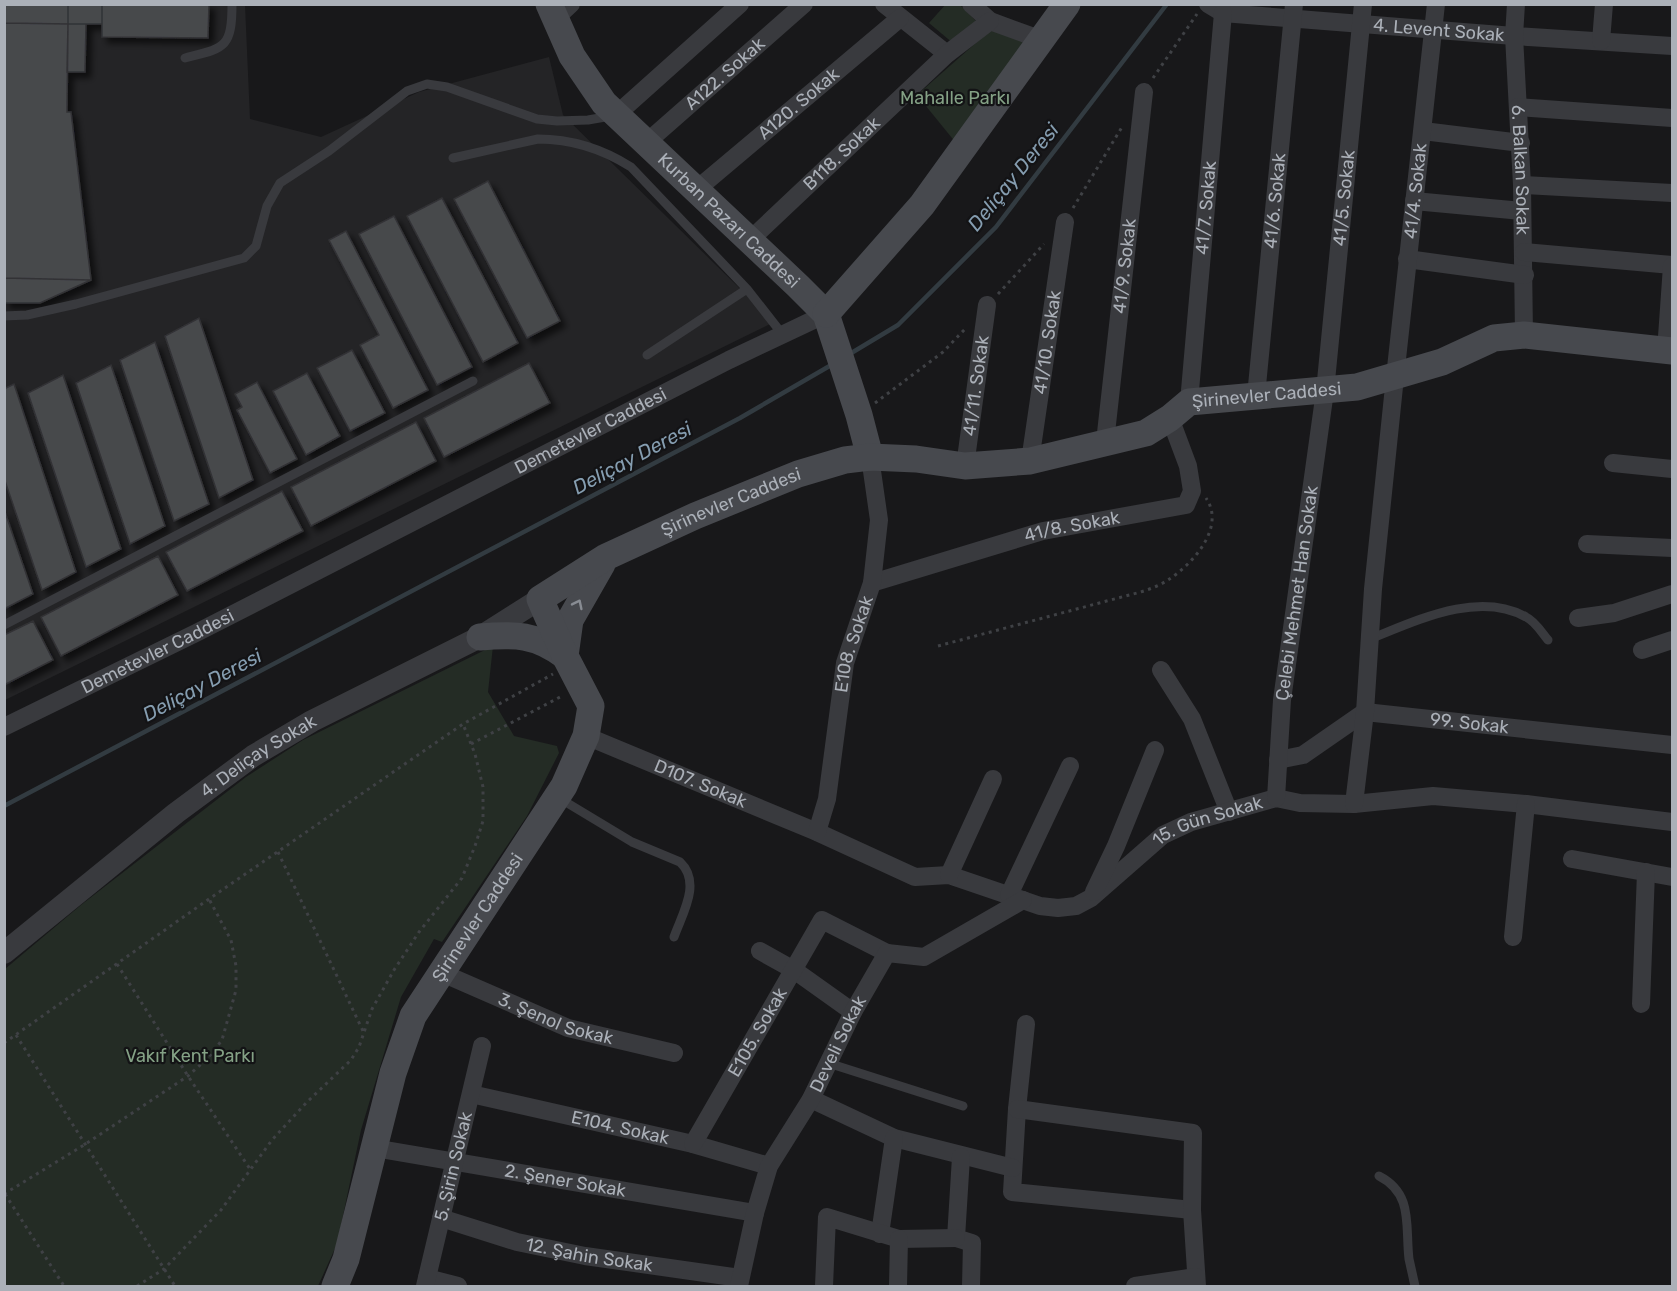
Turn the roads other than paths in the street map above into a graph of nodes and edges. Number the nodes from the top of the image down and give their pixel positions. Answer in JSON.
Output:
{"nodes":[{"id":1,"x":232,"y":4,"type":"edge"},
{"id":2,"x":740,"y":4,"type":"edge"},
{"id":3,"x":804,"y":4,"type":"edge"},
{"id":4,"x":884,"y":4,"type":"edge"},
{"id":5,"x":970,"y":4,"type":"edge"},
{"id":6,"x":1067,"y":4,"type":"edge"},
{"id":7,"x":1436,"y":4,"type":"edge"},
{"id":8,"x":1516,"y":4,"type":"edge"},
{"id":9,"x":1604,"y":4,"type":"edge"},
{"id":10,"x":559,"y":9,"type":"edge"},
{"id":11,"x":1209,"y":11,"type":"edge"},
{"id":12,"x":1293,"y":12,"type":"edge"},
{"id":13,"x":1362,"y":14,"type":"edge"},
{"id":14,"x":900,"y":18,"type":"junction"},
{"id":15,"x":990,"y":21,"type":"junction"},
{"id":16,"x":1434,"y":29,"type":"junction"},
{"id":17,"x":1514,"y":36,"type":"junction"},
{"id":18,"x":1042,"y":40,"type":"junction"},
{"id":19,"x":1601,"y":41,"type":"junction"},
{"id":20,"x":1672,"y":46,"type":"edge"},
{"id":21,"x":947,"y":54,"type":"junction"},
{"id":22,"x":185,"y":57,"type":"dead end"},
{"id":23,"x":1144,"y":92,"type":"road end"},
{"id":24,"x":1518,"y":107,"type":"junction"},
{"id":25,"x":616,"y":115,"type":"junction"},
{"id":26,"x":1672,"y":118,"type":"edge"},
{"id":27,"x":1423,"y":131,"type":"junction"},
{"id":28,"x":1521,"y":142,"type":"junction"},
{"id":29,"x":646,"y":143,"type":"junction"},
{"id":30,"x":453,"y":158,"type":"dead end"},
{"id":31,"x":1522,"y":185,"type":"junction"},
{"id":32,"x":696,"y":190,"type":"junction"},
{"id":33,"x":1672,"y":193,"type":"edge"},
{"id":34,"x":1414,"y":201,"type":"junction"},
{"id":35,"x":1522,"y":211,"type":"junction"},
{"id":36,"x":1065,"y":222,"type":"road end"},
{"id":37,"x":750,"y":240,"type":"junction"},
{"id":38,"x":1524,"y":252,"type":"junction"},
{"id":39,"x":1407,"y":259,"type":"junction"},
{"id":40,"x":1672,"y":265,"type":"edge"},
{"id":41,"x":1525,"y":275,"type":"junction"},
{"id":42,"x":747,"y":289,"type":"junction"},
{"id":43,"x":987,"y":305,"type":"road end"},
{"id":44,"x":4,"y":316,"type":"edge"},
{"id":45,"x":828,"y":320,"type":"junction"},
{"id":46,"x":783,"y":335,"type":"junction"},
{"id":47,"x":1524,"y":335,"type":"junction"},
{"id":48,"x":1669,"y":351,"type":"edge"},
{"id":49,"x":647,"y":355,"type":"dead end"},
{"id":50,"x":1395,"y":377,"type":"junction"},
{"id":51,"x":473,"y":381,"type":"dead end"},
{"id":52,"x":1325,"y":391,"type":"junction"},
{"id":53,"x":1256,"y":396,"type":"junction"},
{"id":54,"x":1180,"y":410,"type":"junction"},
{"id":55,"x":1105,"y":442,"type":"junction"},
{"id":56,"x":870,"y":457,"type":"junction"},
{"id":57,"x":1030,"y":461,"type":"junction"},
{"id":58,"x":1613,"y":462,"type":"dead end"},
{"id":59,"x":965,"y":466,"type":"junction"},
{"id":60,"x":1672,"y":469,"type":"edge"},
{"id":61,"x":1587,"y":544,"type":"dead end"},
{"id":62,"x":1672,"y":548,"type":"edge"},
{"id":63,"x":606,"y":557,"type":"junction"},
{"id":64,"x":872,"y":583,"type":"junction"},
{"id":65,"x":1672,"y":594,"type":"edge"},
{"id":66,"x":540,"y":599,"type":"junction"},
{"id":67,"x":1578,"y":618,"type":"dead end"},
{"id":68,"x":4,"y":625,"type":"edge"},
{"id":69,"x":480,"y":637,"type":"junction"},
{"id":70,"x":1370,"y":639,"type":"junction"},
{"id":71,"x":1548,"y":640,"type":"dead end"},
{"id":72,"x":1672,"y":640,"type":"edge"},
{"id":73,"x":1642,"y":650,"type":"dead end"},
{"id":74,"x":572,"y":669,"type":"junction"},
{"id":75,"x":1161,"y":670,"type":"dead end"},
{"id":76,"x":1365,"y":712,"type":"junction"},
{"id":77,"x":4,"y":728,"type":"edge"},
{"id":78,"x":586,"y":736,"type":"junction"},
{"id":79,"x":1672,"y":745,"type":"edge"},
{"id":80,"x":1155,"y":750,"type":"dead end"},
{"id":81,"x":1278,"y":760,"type":"junction"},
{"id":82,"x":1070,"y":766,"type":"dead end"},
{"id":83,"x":993,"y":779,"type":"dead end"},
{"id":84,"x":557,"y":797,"type":"junction"},
{"id":85,"x":1276,"y":798,"type":"junction"},
{"id":86,"x":1354,"y":804,"type":"junction"},
{"id":87,"x":1526,"y":804,"type":"junction"},
{"id":88,"x":1229,"y":812,"type":"junction"},
{"id":89,"x":1672,"y":822,"type":"edge"},
{"id":90,"x":817,"y":832,"type":"junction"},
{"id":91,"x":1572,"y":859,"type":"dead end"},
{"id":92,"x":1646,"y":872,"type":"junction"},
{"id":93,"x":949,"y":875,"type":"junction"},
{"id":94,"x":1672,"y":877,"type":"edge"},
{"id":95,"x":1016,"y":897,"type":"junction"},
{"id":96,"x":1091,"y":898,"type":"junction"},
{"id":97,"x":674,"y":937,"type":"dead end"},
{"id":98,"x":1513,"y":937,"type":"dead end"},
{"id":99,"x":760,"y":951,"type":"dead end"},
{"id":100,"x":4,"y":953,"type":"edge"},
{"id":101,"x":886,"y":953,"type":"junction"},
{"id":102,"x":794,"y":970,"type":"junction"},
{"id":103,"x":442,"y":973,"type":"junction"},
{"id":104,"x":1641,"y":1004,"type":"dead end"},
{"id":105,"x":853,"y":1012,"type":"junction"},
{"id":106,"x":1026,"y":1024,"type":"dead end"},
{"id":107,"x":482,"y":1046,"type":"dead end"},
{"id":108,"x":674,"y":1053,"type":"dead end"},
{"id":109,"x":828,"y":1063,"type":"junction"},
{"id":110,"x":471,"y":1094,"type":"junction"},
{"id":111,"x":811,"y":1099,"type":"junction"},
{"id":112,"x":963,"y":1106,"type":"dead end"},
{"id":113,"x":1017,"y":1109,"type":"junction"},
{"id":114,"x":894,"y":1138,"type":"junction"},
{"id":115,"x":693,"y":1144,"type":"junction"},
{"id":116,"x":374,"y":1148,"type":"junction"},
{"id":117,"x":961,"y":1157,"type":"junction"},
{"id":118,"x":454,"y":1161,"type":"junction"},
{"id":119,"x":769,"y":1166,"type":"junction"},
{"id":120,"x":1012,"y":1168,"type":"junction"},
{"id":121,"x":1379,"y":1176,"type":"dead end"},
{"id":122,"x":1192,"y":1210,"type":"junction"},
{"id":123,"x":755,"y":1213,"type":"junction"},
{"id":124,"x":441,"y":1218,"type":"junction"},
{"id":125,"x":880,"y":1234,"type":"junction"},
{"id":126,"x":956,"y":1238,"type":"junction"},
{"id":127,"x":899,"y":1239,"type":"junction"},
{"id":128,"x":426,"y":1282,"type":"edge"},
{"id":129,"x":739,"y":1282,"type":"edge"},
{"id":130,"x":1196,"y":1282,"type":"edge"},
{"id":131,"x":335,"y":1287,"type":"edge"},
{"id":132,"x":458,"y":1287,"type":"edge"},
{"id":133,"x":824,"y":1287,"type":"edge"},
{"id":134,"x":898,"y":1287,"type":"edge"},
{"id":135,"x":971,"y":1287,"type":"edge"},
{"id":136,"x":1135,"y":1287,"type":"edge"},
{"id":137,"x":1415,"y":1287,"type":"edge"}],
"edges":[{"from":1,"to":22,"type":"lane"},
{"from":2,"to":25,"type":"street"},
{"from":3,"to":29,"type":"street","name":"A122. Sokak"},
{"from":4,"to":14,"type":"street"},
{"from":5,"to":15,"type":"street"},
{"from":6,"to":18,"type":"main road","name":"Demetevler Caddesi"},
{"from":7,"to":16,"type":"street","name":"41/4. Sokak"},
{"from":8,"to":17,"type":"street","name":"6. Balkan Sokak"},
{"from":9,"to":19,"type":"street"},
{"from":10,"to":25,"type":"main road","name":"Kurban Pazarı Caddesi"},
{"from":11,"to":12,"type":"street","name":"4. Levent Sokak"},
{"from":11,"to":54,"type":"street","name":"41/7. Sokak"},
{"from":12,"to":13,"type":"street","name":"4. Levent Sokak"},
{"from":12,"to":53,"type":"street","name":"41/6. Sokak"},
{"from":13,"to":16,"type":"street","name":"4. Levent Sokak"},
{"from":13,"to":52,"type":"street","name":"41/5. Sokak"},
{"from":14,"to":21,"type":"street"},
{"from":14,"to":32,"type":"street","name":"A120. Sokak"},
{"from":15,"to":18,"type":"street"},
{"from":15,"to":21,"type":"street","name":"B118. Sokak"},
{"from":16,"to":17,"type":"street","name":"4. Levent Sokak"},
{"from":16,"to":27,"type":"street","name":"41/4. Sokak"},
{"from":17,"to":19,"type":"street","name":"4. Levent Sokak"},
{"from":17,"to":24,"type":"street","name":"6. Balkan Sokak"},
{"from":18,"to":45,"type":"main road","name":"Demetevler Caddesi"},
{"from":19,"to":20,"type":"street","name":"4. Levent Sokak"},
{"from":21,"to":37,"type":"street","name":"B118. Sokak"},
{"from":23,"to":55,"type":"street","name":"41/9. Sokak"},
{"from":24,"to":26,"type":"street"},
{"from":24,"to":28,"type":"street","name":"6. Balkan Sokak"},
{"from":25,"to":29,"type":"main road","name":"Kurban Pazarı Caddesi"},
{"from":25,"to":44,"type":"lane"},
{"from":27,"to":28,"type":"street"},
{"from":27,"to":34,"type":"street","name":"41/4. Sokak"},
{"from":28,"to":31,"type":"street","name":"6. Balkan Sokak"},
{"from":29,"to":32,"type":"main road","name":"Kurban Pazarı Caddesi"},
{"from":30,"to":42,"type":"lane"},
{"from":31,"to":33,"type":"street"},
{"from":31,"to":35,"type":"street","name":"6. Balkan Sokak"},
{"from":32,"to":37,"type":"main road","name":"Kurban Pazarı Caddesi"},
{"from":34,"to":35,"type":"street"},
{"from":34,"to":39,"type":"street","name":"41/4. Sokak"},
{"from":35,"to":38,"type":"street","name":"6. Balkan Sokak"},
{"from":36,"to":57,"type":"street","name":"41/10. Sokak"},
{"from":37,"to":45,"type":"main road","name":"Kurban Pazarı Caddesi"},
{"from":38,"to":40,"type":"street"},
{"from":38,"to":41,"type":"street","name":"6. Balkan Sokak"},
{"from":39,"to":41,"type":"street"},
{"from":39,"to":50,"type":"street","name":"41/4. Sokak"},
{"from":40,"to":48,"type":"street"},
{"from":41,"to":47,"type":"street","name":"6. Balkan Sokak"},
{"from":42,"to":46,"type":"lane"},
{"from":42,"to":49,"type":"lane"},
{"from":43,"to":59,"type":"street","name":"41/11. Sokak"},
{"from":45,"to":46,"type":"street","name":"Demetevler Caddesi"},
{"from":45,"to":56,"type":"main road","name":"Kurban Pazarı Caddesi"},
{"from":46,"to":77,"type":"street","name":"Demetevler Caddesi"},
{"from":47,"to":48,"type":"main road","name":"Şirinevler Caddesi"},
{"from":47,"to":50,"type":"main road","name":"Şirinevler Caddesi"},
{"from":50,"to":52,"type":"main road","name":"Şirinevler Caddesi"},
{"from":50,"to":70,"type":"street","name":"41/4. Sokak"},
{"from":51,"to":68,"type":"lane"},
{"from":52,"to":53,"type":"main road","name":"Şirinevler Caddesi"},
{"from":52,"to":81,"type":"street","name":"Çelebi Mehmet Han Sokak"},
{"from":53,"to":54,"type":"main road","name":"Şirinevler Caddesi"},
{"from":54,"to":55,"type":"main road","name":"Şirinevler Caddesi"},
{"from":54,"to":64,"type":"street","name":"41/8. Sokak"},
{"from":55,"to":57,"type":"main road","name":"Şirinevler Caddesi"},
{"from":56,"to":59,"type":"main road","name":"Şirinevler Caddesi"},
{"from":56,"to":63,"type":"main road","name":"Şirinevler Caddesi"},
{"from":56,"to":64,"type":"street","name":"E108. Sokak"},
{"from":57,"to":59,"type":"main road","name":"Şirinevler Caddesi"},
{"from":58,"to":60,"type":"street"},
{"from":61,"to":62,"type":"street"},
{"from":63,"to":66,"type":"main road","name":"Şirinevler Caddesi"},
{"from":74,"to":63,"type":"main road","one_way":true},
{"from":64,"to":90,"type":"street","name":"E108. Sokak"},
{"from":65,"to":67,"type":"street"},
{"from":66,"to":69,"type":"street","name":"4. Deliçay Sokak"},
{"from":66,"to":74,"type":"main road","name":"Şirinevler Caddesi"},
{"from":69,"to":74,"type":"main road"},
{"from":69,"to":100,"type":"street","name":"4. Deliçay Sokak"},
{"from":70,"to":71,"type":"lane"},
{"from":70,"to":76,"type":"street","name":"41/4. Sokak"},
{"from":72,"to":73,"type":"street"},
{"from":74,"to":78,"type":"main road","name":"Şirinevler Caddesi"},
{"from":75,"to":88,"type":"street"},
{"from":76,"to":79,"type":"street","name":"99. Sokak"},
{"from":76,"to":81,"type":"street"},
{"from":76,"to":86,"type":"street","name":"41/4. Sokak"},
{"from":78,"to":84,"type":"main road","name":"Şirinevler Caddesi"},
{"from":78,"to":90,"type":"street","name":"D107. Sokak"},
{"from":80,"to":96,"type":"street"},
{"from":81,"to":85,"type":"street","name":"Çelebi Mehmet Han Sokak"},
{"from":82,"to":95,"type":"street"},
{"from":83,"to":93,"type":"street"},
{"from":84,"to":97,"type":"lane"},
{"from":84,"to":103,"type":"main road","name":"Şirinevler Caddesi"},
{"from":85,"to":86,"type":"street","name":"15. Gün Sokak"},
{"from":85,"to":88,"type":"street","name":"15. Gün Sokak"},
{"from":86,"to":87,"type":"street","name":"15. Gün Sokak"},
{"from":87,"to":89,"type":"street","name":"15. Gün Sokak"},
{"from":87,"to":98,"type":"street"},
{"from":88,"to":96,"type":"street","name":"15. Gün Sokak"},
{"from":90,"to":93,"type":"street","name":"15. Gün Sokak"},
{"from":91,"to":92,"type":"street"},
{"from":92,"to":94,"type":"street"},
{"from":92,"to":104,"type":"street"},
{"from":93,"to":95,"type":"street","name":"15. Gün Sokak"},
{"from":95,"to":96,"type":"street","name":"15. Gün Sokak"},
{"from":95,"to":101,"type":"street"},
{"from":99,"to":102,"type":"street"},
{"from":101,"to":102,"type":"street","name":"E105. Sokak"},
{"from":101,"to":105,"type":"street","name":"Develi Sokak"},
{"from":102,"to":105,"type":"street"},
{"from":102,"to":115,"type":"street","name":"E105. Sokak"},
{"from":103,"to":108,"type":"street","name":"3. Şenol Sokak"},
{"from":103,"to":116,"type":"main road","name":"Şirinevler Caddesi"},
{"from":105,"to":109,"type":"street","name":"Develi Sokak"},
{"from":106,"to":113,"type":"street"},
{"from":107,"to":110,"type":"street","name":"5. Şirin Sokak"},
{"from":109,"to":111,"type":"street","name":"Develi Sokak"},
{"from":109,"to":112,"type":"lane"},
{"from":110,"to":115,"type":"street","name":"E104. Sokak"},
{"from":110,"to":118,"type":"street","name":"5. Şirin Sokak"},
{"from":111,"to":114,"type":"street"},
{"from":111,"to":119,"type":"street","name":"Develi Sokak"},
{"from":113,"to":120,"type":"street"},
{"from":113,"to":122,"type":"street"},
{"from":114,"to":117,"type":"street"},
{"from":114,"to":125,"type":"street"},
{"from":115,"to":119,"type":"street","name":"E104. Sokak"},
{"from":116,"to":118,"type":"street","name":"2. Şener Sokak"},
{"from":116,"to":131,"type":"main road","name":"Şirinevler Caddesi"},
{"from":117,"to":120,"type":"street"},
{"from":117,"to":126,"type":"street"},
{"from":118,"to":123,"type":"street","name":"2. Şener Sokak"},
{"from":118,"to":124,"type":"street","name":"5. Şirin Sokak"},
{"from":119,"to":123,"type":"street","name":"Develi Sokak"},
{"from":120,"to":122,"type":"street"},
{"from":121,"to":137,"type":"lane"},
{"from":122,"to":130,"type":"street"},
{"from":123,"to":129,"type":"street","name":"Develi Sokak"},
{"from":124,"to":128,"type":"street","name":"5. Şirin Sokak"},
{"from":124,"to":129,"type":"street","name":"12. Şahin Sokak"},
{"from":125,"to":127,"type":"street"},
{"from":125,"to":133,"type":"street"},
{"from":126,"to":127,"type":"street"},
{"from":126,"to":135,"type":"street"},
{"from":127,"to":134,"type":"street"},
{"from":128,"to":132,"type":"street"},
{"from":130,"to":136,"type":"street"}]}
